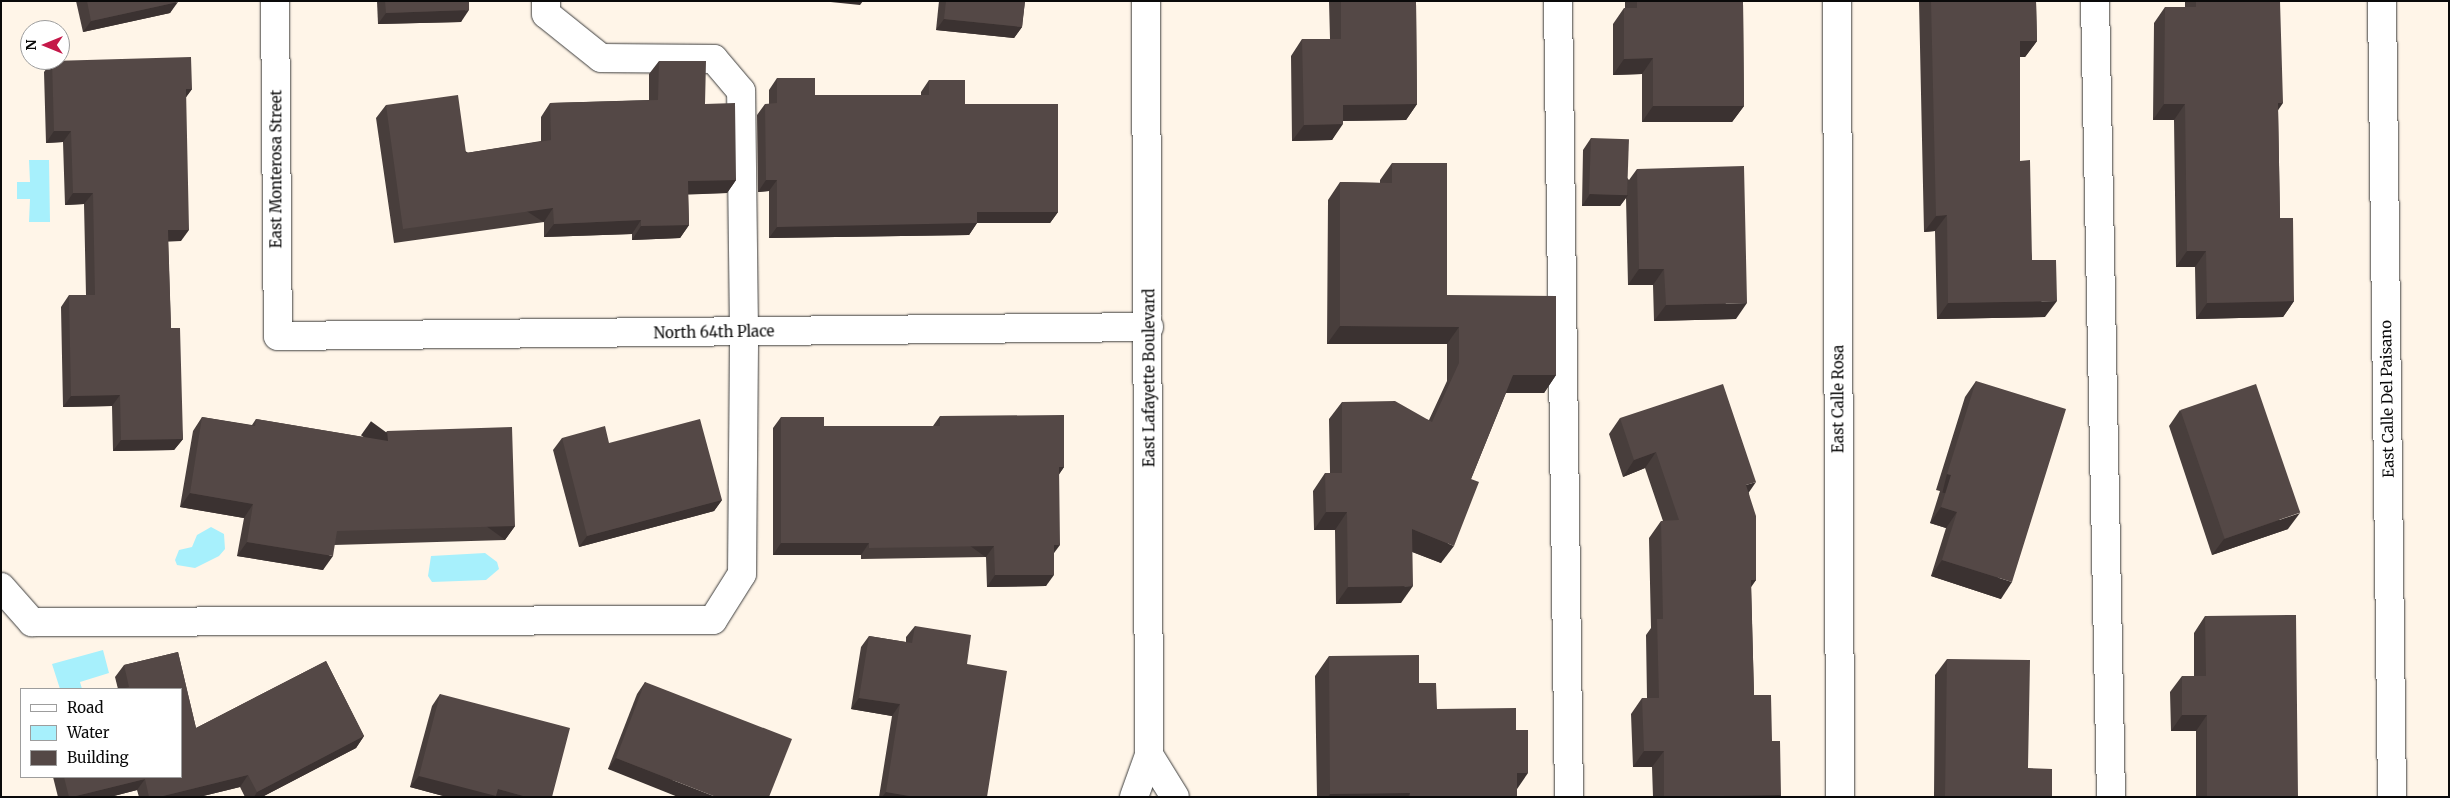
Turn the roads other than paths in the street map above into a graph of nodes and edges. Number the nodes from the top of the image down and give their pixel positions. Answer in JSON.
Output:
{"nodes":[{"id":1,"x":275,"y":1,"type":"edge"},
{"id":2,"x":546,"y":1,"type":"edge"},
{"id":3,"x":1146,"y":1,"type":"edge"},
{"id":4,"x":1558,"y":1,"type":"edge"},
{"id":5,"x":1837,"y":1,"type":"edge"},
{"id":6,"x":2095,"y":1,"type":"edge"},
{"id":7,"x":2382,"y":1,"type":"edge"},
{"id":8,"x":1149,"y":327,"type":"junction"},
{"id":9,"x":744,"y":331,"type":"junction"},
{"id":10,"x":278,"y":336,"type":"joint"},
{"id":11,"x":1,"y":587,"type":"edge"},
{"id":12,"x":1149,"y":755,"type":"junction"},
{"id":13,"x":1134,"y":797,"type":"edge"},
{"id":14,"x":1175,"y":797,"type":"edge"},
{"id":15,"x":1569,"y":797,"type":"edge"},
{"id":16,"x":1840,"y":797,"type":"edge"},
{"id":17,"x":2111,"y":797,"type":"edge"},
{"id":18,"x":2392,"y":797,"type":"edge"}],
"edges":[{"from":1,"to":10,"type":"street","name":"East Monterosa Street"},
{"from":2,"to":9,"type":"street"},
{"from":3,"to":8,"type":"street","name":"East Lafayette Boulevard"},
{"from":4,"to":15,"type":"street"},
{"from":5,"to":16,"type":"street","name":"East Calle Rosa"},
{"from":6,"to":17,"type":"street"},
{"from":7,"to":18,"type":"street","name":"East Calle Del Paisano"},
{"from":8,"to":9,"type":"street","name":"North 64th Place"},
{"from":8,"to":12,"type":"street","name":"East Lafayette Boulevard"},
{"from":9,"to":10,"type":"street","name":"North 64th Place"},
{"from":9,"to":11,"type":"street"},
{"from":12,"to":13,"type":"street","name":"East Lafayette Boulevard"},
{"from":12,"to":14,"type":"street"}]}
